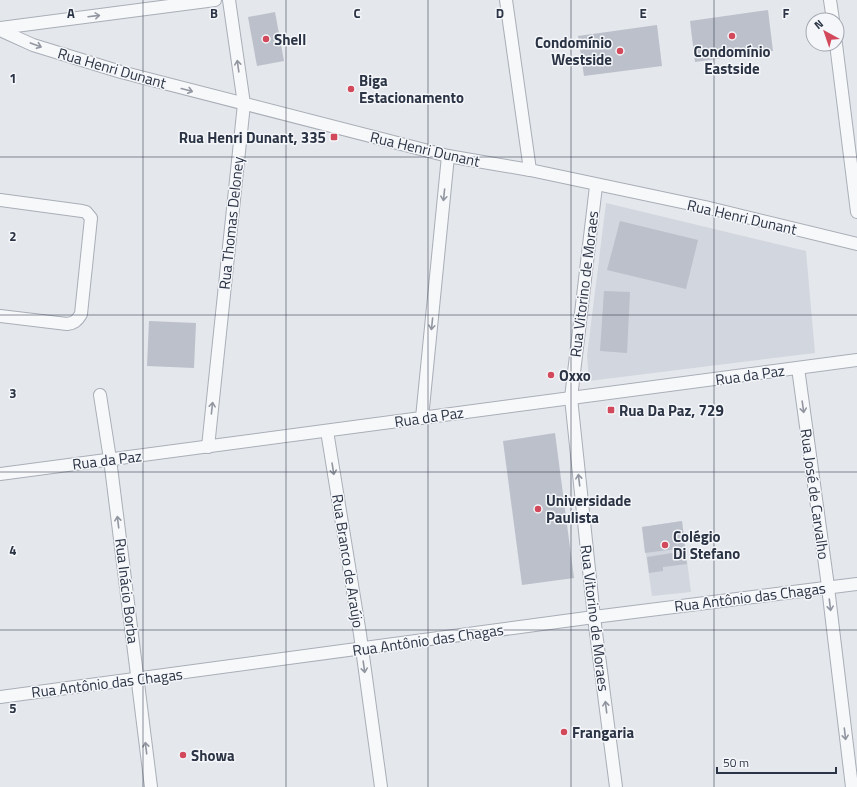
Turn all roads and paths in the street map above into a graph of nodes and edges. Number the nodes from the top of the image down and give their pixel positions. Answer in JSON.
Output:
{"nodes":[{"id":1,"x":215,"y":0,"type":"edge"},
{"id":2,"x":229,"y":0,"type":"edge"},
{"id":3,"x":506,"y":0,"type":"edge"},
{"id":4,"x":830,"y":0,"type":"edge"},
{"id":5,"x":832,"y":12,"type":"edge"},
{"id":6,"x":0,"y":29,"type":"edge"},
{"id":7,"x":837,"y":52,"type":"edge"},
{"id":8,"x":244,"y":104,"type":"junction"},
{"id":9,"x":448,"y":156,"type":"junction"},
{"id":10,"x":530,"y":170,"type":"junction"},
{"id":11,"x":596,"y":186,"type":"junction"},
{"id":12,"x":0,"y":200,"type":"edge"},
{"id":13,"x":857,"y":212,"type":"edge"},
{"id":14,"x":857,"y":244,"type":"edge"},
{"id":15,"x":0,"y":316,"type":"edge"},
{"id":16,"x":857,"y":360,"type":"edge"},
{"id":17,"x":798,"y":368,"type":"junction"},
{"id":18,"x":100,"y":395,"type":"dead end"},
{"id":19,"x":571,"y":398,"type":"junction"},
{"id":20,"x":422,"y":418,"type":"junction"},
{"id":21,"x":327,"y":431,"type":"junction"},
{"id":22,"x":208,"y":447,"type":"junction"},
{"id":23,"x":110,"y":459,"type":"junction"},
{"id":24,"x":0,"y":474,"type":"edge"},
{"id":25,"x":857,"y":584,"type":"edge"},
{"id":26,"x":827,"y":588,"type":"junction"},
{"id":27,"x":594,"y":617,"type":"junction"},
{"id":28,"x":362,"y":649,"type":"junction"},
{"id":29,"x":138,"y":680,"type":"junction"},
{"id":30,"x":0,"y":697,"type":"edge"},
{"id":31,"x":151,"y":787,"type":"edge"},
{"id":32,"x":380,"y":787,"type":"edge"},
{"id":33,"x":616,"y":787,"type":"edge"},
{"id":34,"x":852,"y":787,"type":"edge"}],
"edges":[{"from":6,"to":1,"type":"street","one_way":true},
{"from":8,"to":2,"type":"street","name":"Rua Thomas Deloney","one_way":true},
{"from":3,"to":10,"type":"street"},
{"from":4,"to":5,"type":"street"},
{"from":6,"to":8,"type":"street","name":"Rua Henri Dunant","one_way":true},
{"from":7,"to":13,"type":"street"},
{"from":8,"to":9,"type":"street","name":"Rua Henri Dunant"},
{"from":22,"to":8,"type":"street","name":"Rua Thomas Deloney","one_way":true},
{"from":9,"to":10,"type":"street","name":"Rua Henri Dunant"},
{"from":9,"to":20,"type":"street","one_way":true},
{"from":10,"to":11,"type":"street","name":"Rua Henri Dunant"},
{"from":11,"to":14,"type":"street","name":"Rua Henri Dunant"},
{"from":11,"to":19,"type":"street","name":"Rua Vitorino de Moraes"},
{"from":12,"to":15,"type":"street"},
{"from":16,"to":17,"type":"street","name":"Rua da Paz"},
{"from":17,"to":19,"type":"street","name":"Rua da Paz"},
{"from":17,"to":26,"type":"street","name":"Rua José de Carvalho","one_way":true},
{"from":18,"to":23,"type":"street","name":"Rua Inácio Borba"},
{"from":19,"to":20,"type":"street","name":"Rua da Paz"},
{"from":27,"to":19,"type":"street","name":"Rua Vitorino de Moraes","one_way":true},
{"from":20,"to":21,"type":"street","name":"Rua da Paz"},
{"from":21,"to":22,"type":"street","name":"Rua da Paz"},
{"from":21,"to":28,"type":"street","name":"Rua Branco de Araújo","one_way":true},
{"from":22,"to":23,"type":"street","name":"Rua da Paz"},
{"from":23,"to":24,"type":"street","name":"Rua da Paz"},
{"from":29,"to":23,"type":"street","name":"Rua Inácio Borba","one_way":true},
{"from":25,"to":26,"type":"street","name":"Rua Antônio das Chagas"},
{"from":26,"to":27,"type":"street","name":"Rua Antônio das Chagas"},
{"from":26,"to":34,"type":"street","name":"Rua José de Carvalho","one_way":true},
{"from":27,"to":28,"type":"street","name":"Rua Antônio das Chagas"},
{"from":33,"to":27,"type":"street","name":"Rua Vitorino de Moraes","one_way":true},
{"from":28,"to":29,"type":"street","name":"Rua Antônio das Chagas"},
{"from":28,"to":32,"type":"street","name":"Rua Branco de Araújo","one_way":true},
{"from":29,"to":30,"type":"street","name":"Rua Antônio das Chagas"},
{"from":31,"to":29,"type":"street","name":"Rua Inácio Borba","one_way":true}]}
